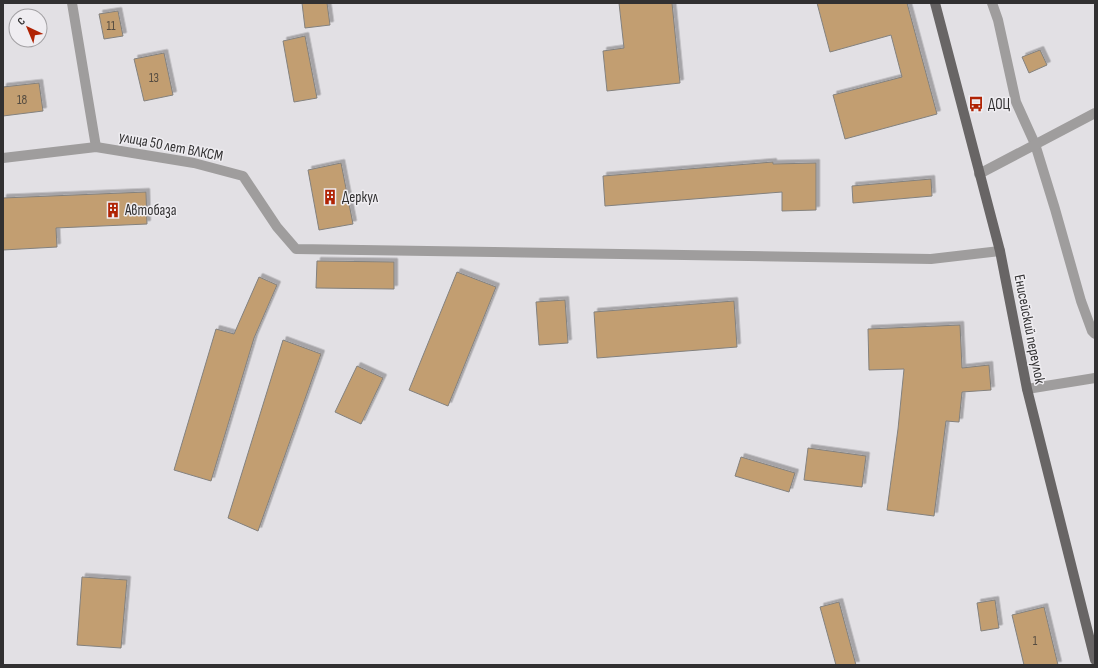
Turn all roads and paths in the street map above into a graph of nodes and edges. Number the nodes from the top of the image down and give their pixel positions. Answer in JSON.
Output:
{"nodes":[{"id":1,"x":72,"y":3,"type":"edge"},
{"id":2,"x":935,"y":3,"type":"edge"},
{"id":3,"x":992,"y":3,"type":"edge"},
{"id":4,"x":1095,"y":112,"type":"edge"},
{"id":5,"x":1035,"y":144,"type":"junction"},
{"id":6,"x":96,"y":147,"type":"junction"},
{"id":7,"x":3,"y":158,"type":"edge"},
{"id":8,"x":979,"y":174,"type":"junction"},
{"id":9,"x":1000,"y":251,"type":"junction"},
{"id":10,"x":1095,"y":334,"type":"edge"},
{"id":11,"x":1095,"y":378,"type":"edge"},
{"id":12,"x":1027,"y":389,"type":"junction"},
{"id":13,"x":1095,"y":660,"type":"edge"}],
"edges":[{"from":1,"to":6,"type":"street"},
{"from":2,"to":8,"type":"main road","name":"Енисейский переулок"},
{"from":3,"to":5,"type":"street"},
{"from":4,"to":5,"type":"street"},
{"from":5,"to":8,"type":"street"},
{"from":5,"to":10,"type":"street"},
{"from":6,"to":7,"type":"street","name":"улица 50 лет ВЛКСМ"},
{"from":6,"to":9,"type":"street","name":"улица 50 лет ВЛКСМ"},
{"from":8,"to":9,"type":"main road","name":"Енисейский переулок"},
{"from":9,"to":12,"type":"main road","name":"Енисейский переулок"},
{"from":11,"to":12,"type":"street"},
{"from":12,"to":13,"type":"main road","name":"Енисейский переулок"}]}
